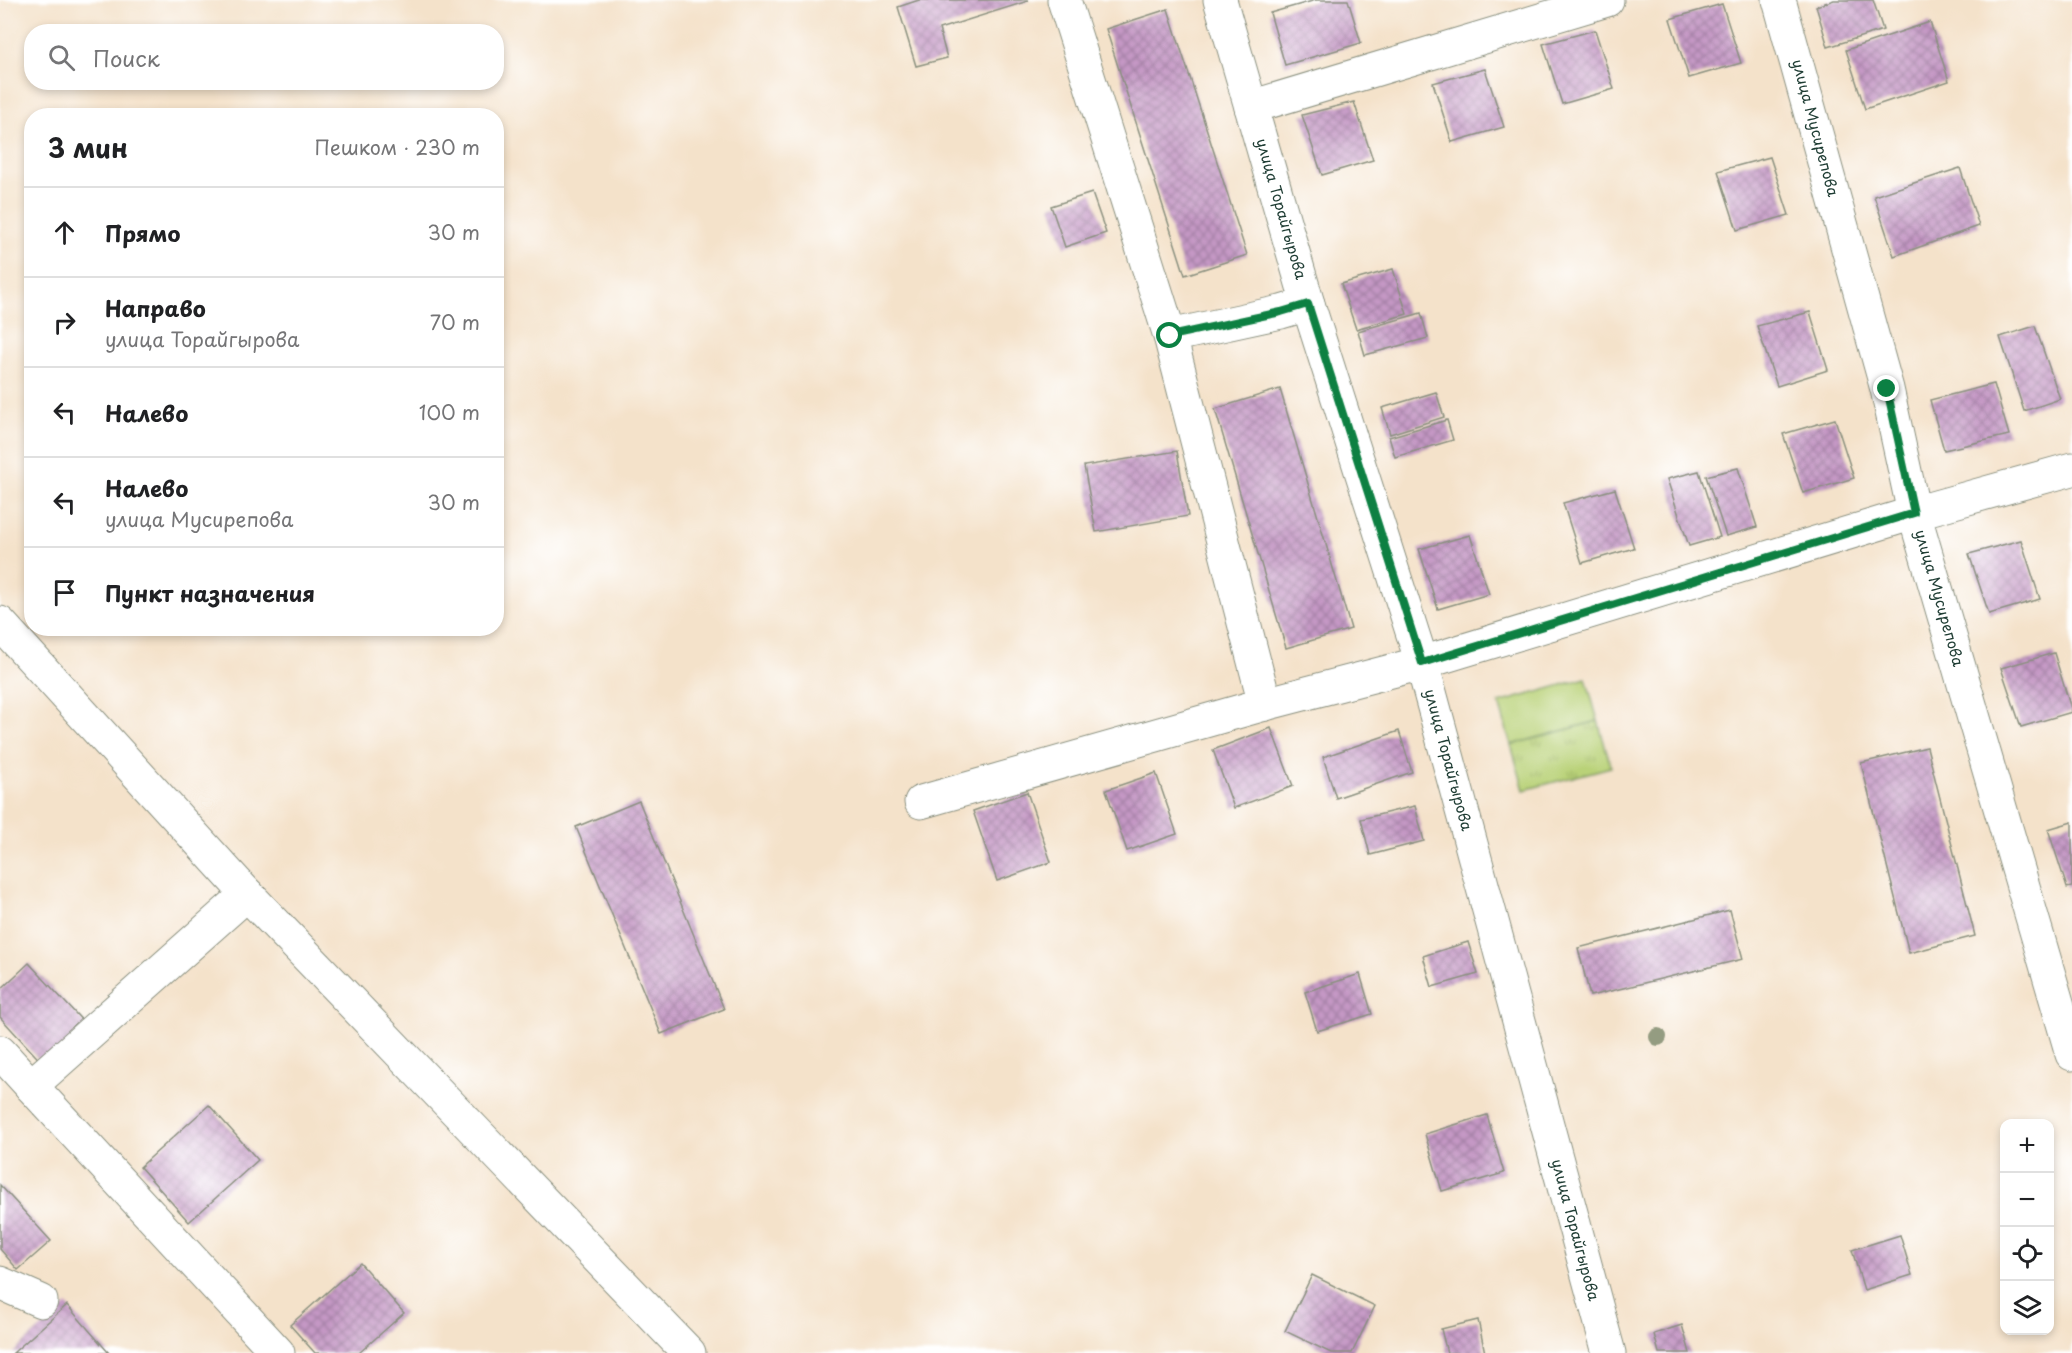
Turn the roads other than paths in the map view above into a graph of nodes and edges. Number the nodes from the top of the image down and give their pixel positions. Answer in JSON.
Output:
{"nodes":[{"id":1,"x":1064,"y":0,"type":"edge"},
{"id":2,"x":1220,"y":0,"type":"edge"},
{"id":3,"x":1607,"y":0,"type":"edge"},
{"id":4,"x":1779,"y":0,"type":"edge"},
{"id":5,"x":1251,"y":107,"type":"junction"},
{"id":6,"x":1308,"y":304,"type":"junction"},
{"id":7,"x":1170,"y":336,"type":"junction"},
{"id":8,"x":2072,"y":469,"type":"edge"},
{"id":9,"x":1914,"y":513,"type":"junction"},
{"id":10,"x":0,"y":623,"type":"edge"},
{"id":11,"x":1422,"y":663,"type":"junction"},
{"id":12,"x":1265,"y":704,"type":"junction"},
{"id":13,"x":921,"y":802,"type":"dead end"},
{"id":14,"x":247,"y":894,"type":"junction"},
{"id":15,"x":0,"y":1052,"type":"edge"},
{"id":16,"x":2072,"y":1054,"type":"edge"},
{"id":17,"x":31,"y":1086,"type":"junction"},
{"id":18,"x":0,"y":1283,"type":"edge"},
{"id":19,"x":40,"y":1300,"type":"dead end"},
{"id":20,"x":278,"y":1353,"type":"edge"},
{"id":21,"x":689,"y":1353,"type":"edge"},
{"id":22,"x":1609,"y":1353,"type":"edge"}],
"edges":[{"from":1,"to":7,"type":"street"},
{"from":2,"to":5,"type":"street","name":"улица Торайгырова"},
{"from":3,"to":5,"type":"street"},
{"from":4,"to":9,"type":"street","name":"улица Мусирепова"},
{"from":5,"to":6,"type":"street","name":"улица Торайгырова"},
{"from":6,"to":7,"type":"street"},
{"from":6,"to":11,"type":"street","name":"улица Торайгырова"},
{"from":7,"to":12,"type":"street"},
{"from":8,"to":9,"type":"street"},
{"from":9,"to":11,"type":"street"},
{"from":9,"to":16,"type":"street","name":"улица Мусирепова"},
{"from":10,"to":14,"type":"street"},
{"from":11,"to":12,"type":"street"},
{"from":11,"to":22,"type":"street","name":"улица Торайгырова"},
{"from":12,"to":13,"type":"street"},
{"from":14,"to":17,"type":"street"},
{"from":14,"to":21,"type":"street"},
{"from":15,"to":17,"type":"street"},
{"from":17,"to":20,"type":"street"},
{"from":18,"to":19,"type":"street"}]}
